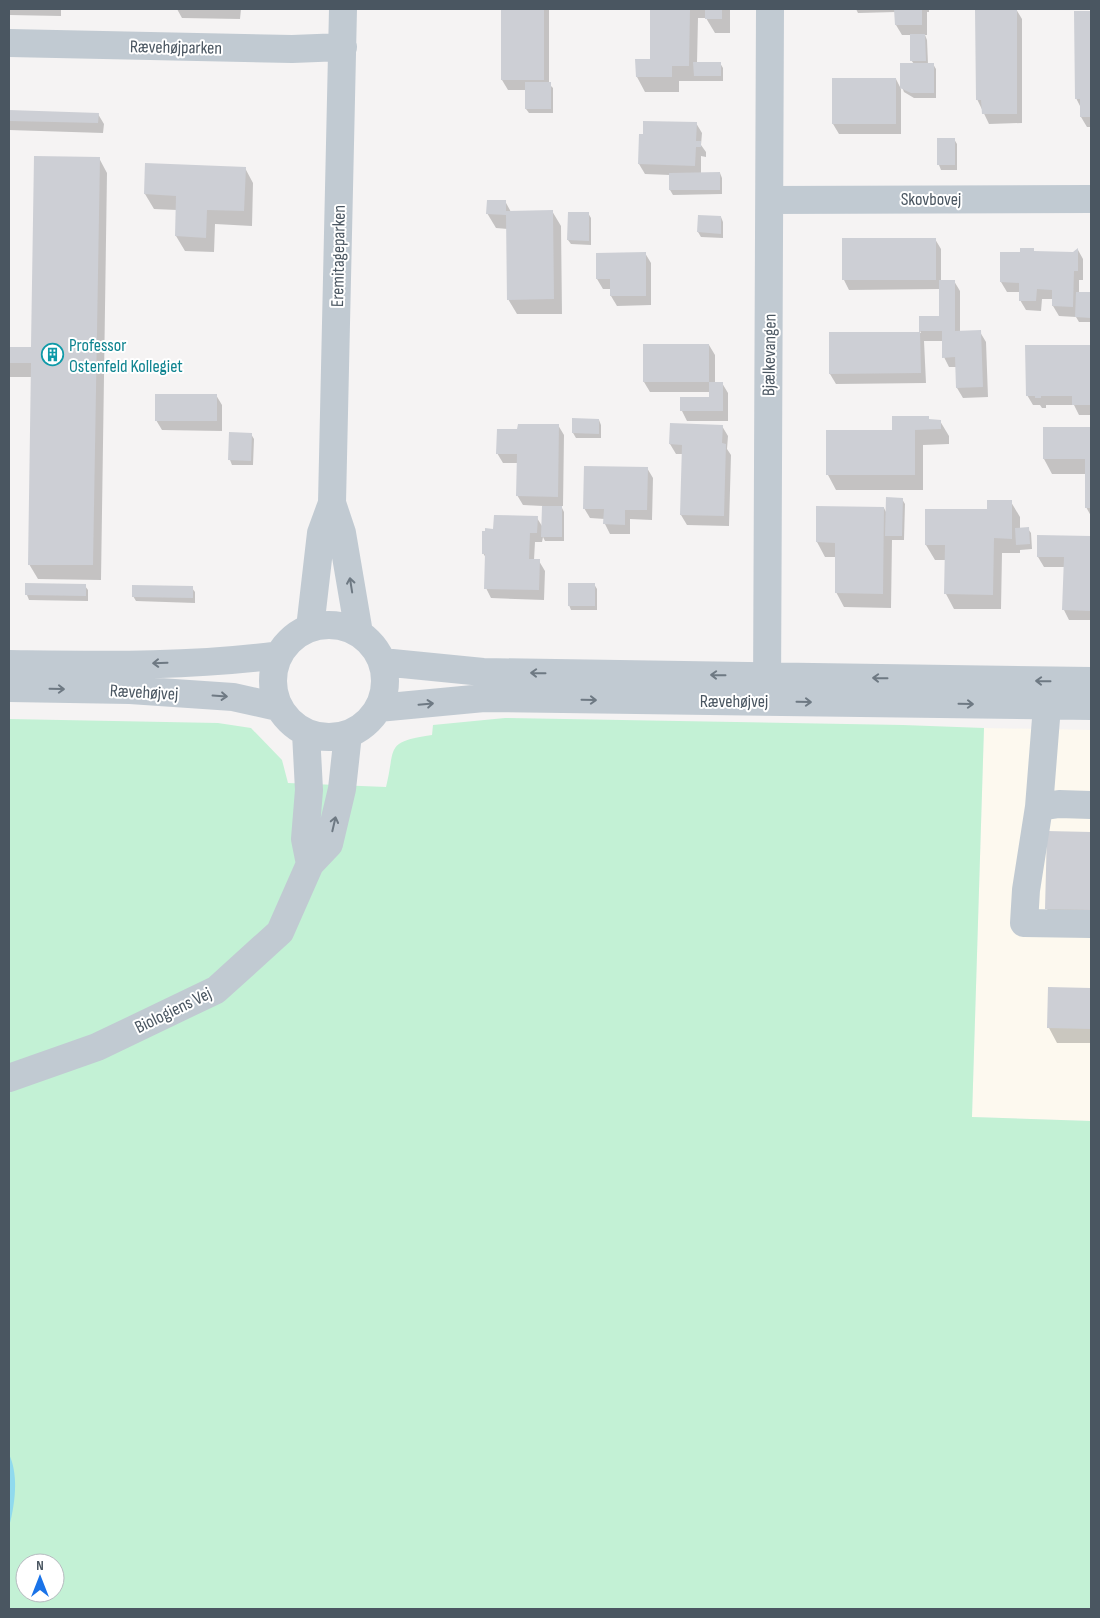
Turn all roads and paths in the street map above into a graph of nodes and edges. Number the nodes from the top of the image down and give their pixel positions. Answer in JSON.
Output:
{"nodes":[{"id":1,"x":343,"y":9,"type":"edge"},
{"id":2,"x":770,"y":9,"type":"edge"},
{"id":3,"x":9,"y":43,"type":"edge"},
{"id":4,"x":343,"y":47,"type":"junction"},
{"id":5,"x":1091,"y":199,"type":"edge"},
{"id":6,"x":770,"y":200,"type":"junction"},
{"id":7,"x":332,"y":503,"type":"junction"},
{"id":8,"x":310,"y":628,"type":"junction"},
{"id":9,"x":359,"y":633,"type":"junction"},
{"id":10,"x":279,"y":655,"type":"junction"},
{"id":11,"x":382,"y":662,"type":"junction"},
{"id":12,"x":9,"y":664,"type":"edge"},
{"id":13,"x":1091,"y":681,"type":"edge"},
{"id":14,"x":9,"y":688,"type":"edge"},
{"id":15,"x":766,"y":688,"type":"junction"},
{"id":16,"x":1047,"y":706,"type":"junction"},
{"id":17,"x":1091,"y":706,"type":"edge"},
{"id":18,"x":278,"y":707,"type":"junction"},
{"id":19,"x":378,"y":708,"type":"junction"},
{"id":20,"x":306,"y":733,"type":"junction"},
{"id":21,"x":348,"y":734,"type":"junction"},
{"id":22,"x":1091,"y":805,"type":"edge"},
{"id":23,"x":1039,"y":807,"type":"junction"},
{"id":24,"x":310,"y":864,"type":"junction"},
{"id":25,"x":1091,"y":924,"type":"edge"},
{"id":26,"x":9,"y":1078,"type":"edge"}],
"edges":[{"from":1,"to":4,"type":"street","name":"Eremitageparken"},
{"from":2,"to":6,"type":"street","name":"Bjælkevangen"},
{"from":3,"to":4,"type":"street","name":"Rævehøjparken"},
{"from":4,"to":7,"type":"street","name":"Eremitageparken"},
{"from":5,"to":6,"type":"street","name":"Skovbovej"},
{"from":6,"to":15,"type":"street","name":"Bjælkevangen"},
{"from":7,"to":8,"type":"street","name":"Eremitageparken"},
{"from":9,"to":7,"type":"street","name":"Eremitageparken","one_way":true},
{"from":8,"to":9,"type":"street"},
{"from":8,"to":10,"type":"street"},
{"from":9,"to":11,"type":"street"},
{"from":10,"to":12,"type":"street","name":"Rævehøjvej","one_way":true},
{"from":10,"to":18,"type":"street"},
{"from":15,"to":11,"type":"street","name":"Rævehøjvej","one_way":true},
{"from":11,"to":19,"type":"street"},
{"from":13,"to":15,"type":"street","name":"Rævehøjvej","one_way":true},
{"from":14,"to":18,"type":"street","name":"Rævehøjvej","one_way":true},
{"from":15,"to":16,"type":"street","name":"Rævehøjvej","one_way":true},
{"from":19,"to":15,"type":"street","name":"Rævehøjvej","one_way":true},
{"from":16,"to":17,"type":"street","name":"Rævehøjvej"},
{"from":16,"to":23,"type":"street"},
{"from":18,"to":20,"type":"street"},
{"from":19,"to":21,"type":"street"},
{"from":20,"to":21,"type":"street"},
{"from":20,"to":24,"type":"street"},
{"from":24,"to":21,"type":"street","name":"Biologiens Vej","one_way":true},
{"from":22,"to":23,"type":"street"},
{"from":23,"to":25,"type":"street"},
{"from":24,"to":26,"type":"street","name":"Biologiens Vej"}]}
